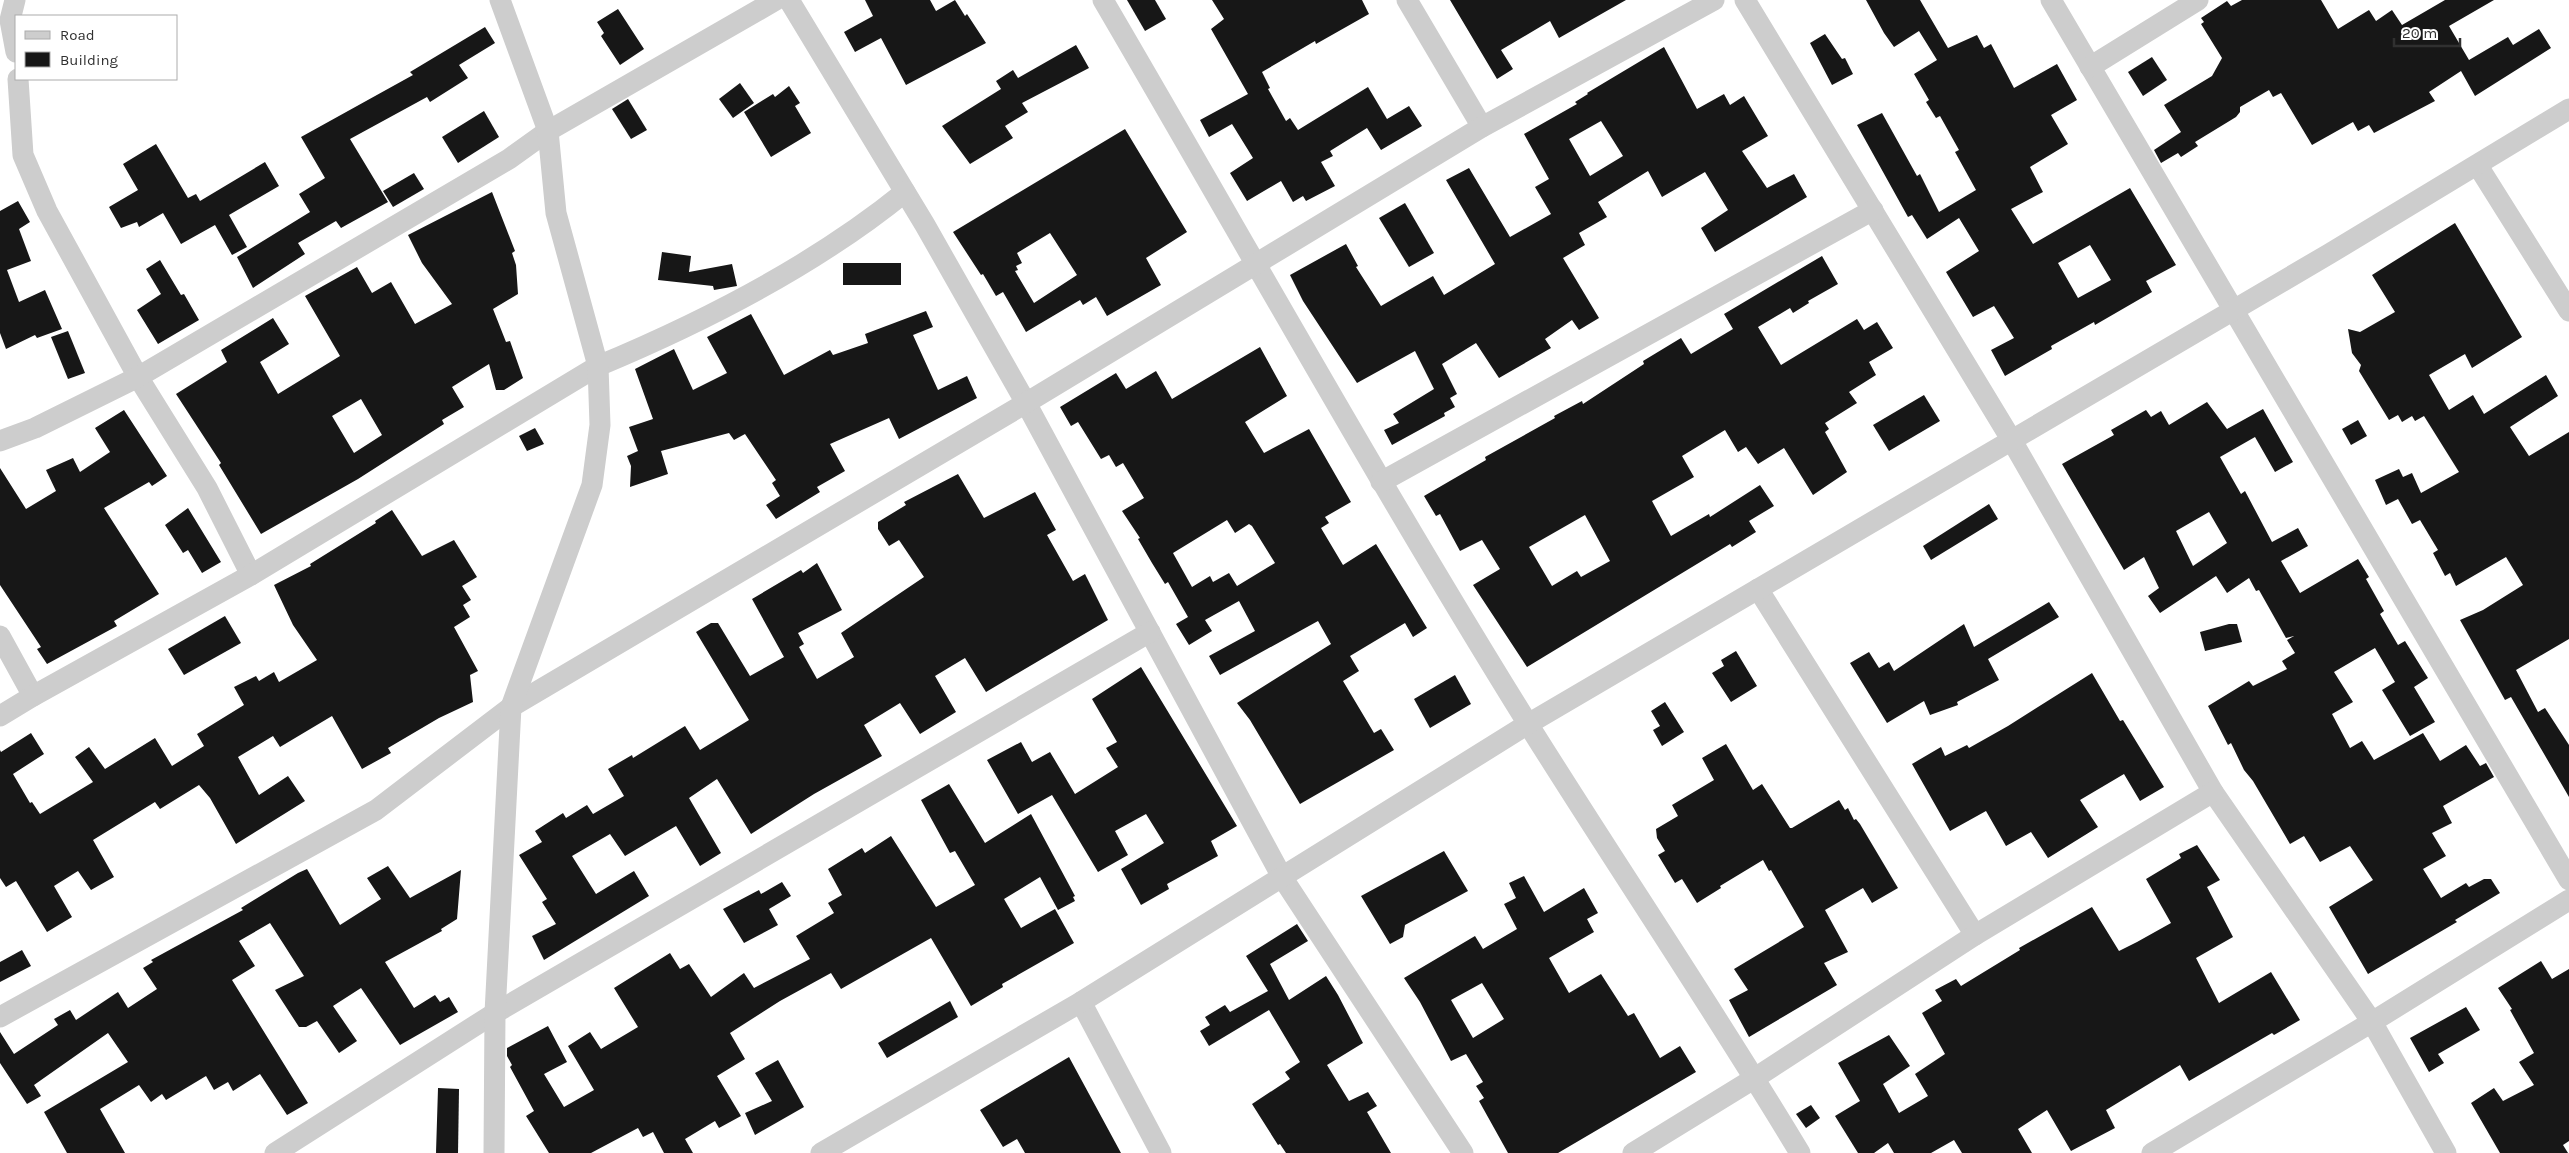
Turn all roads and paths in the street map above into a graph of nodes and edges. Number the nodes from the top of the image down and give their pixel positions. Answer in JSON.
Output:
{"nodes":[{"id":1,"x":15,"y":0,"type":"edge"},
{"id":2,"x":500,"y":0,"type":"edge"},
{"id":3,"x":776,"y":0,"type":"edge"},
{"id":4,"x":789,"y":0,"type":"edge"},
{"id":5,"x":1103,"y":0,"type":"edge"},
{"id":6,"x":1407,"y":0,"type":"edge"},
{"id":7,"x":1714,"y":0,"type":"edge"},
{"id":8,"x":1745,"y":0,"type":"edge"},
{"id":9,"x":2051,"y":0,"type":"edge"},
{"id":10,"x":2198,"y":0,"type":"edge"},
{"id":11,"x":15,"y":47,"type":"edge"},
{"id":12,"x":2090,"y":67,"type":"junction"},
{"id":13,"x":18,"y":80,"type":"edge"},
{"id":14,"x":2569,"y":109,"type":"edge"},
{"id":15,"x":1482,"y":127,"type":"junction"},
{"id":16,"x":548,"y":131,"type":"junction"},
{"id":17,"x":2478,"y":166,"type":"junction"},
{"id":18,"x":905,"y":192,"type":"junction"},
{"id":19,"x":1873,"y":210,"type":"junction"},
{"id":20,"x":1256,"y":265,"type":"junction"},
{"id":21,"x":2233,"y":310,"type":"junction"},
{"id":22,"x":2569,"y":311,"type":"edge"},
{"id":23,"x":598,"y":366,"type":"junction"},
{"id":24,"x":138,"y":377,"type":"junction"},
{"id":25,"x":1026,"y":403,"type":"junction"},
{"id":26,"x":2011,"y":439,"type":"junction"},
{"id":27,"x":0,"y":441,"type":"edge"},
{"id":28,"x":1381,"y":482,"type":"junction"},
{"id":29,"x":251,"y":575,"type":"junction"},
{"id":30,"x":1758,"y":589,"type":"junction"},
{"id":31,"x":1150,"y":632,"type":"junction"},
{"id":32,"x":0,"y":636,"type":"edge"},
{"id":33,"x":33,"y":696,"type":"junction"},
{"id":34,"x":511,"y":707,"type":"junction"},
{"id":35,"x":0,"y":716,"type":"edge"},
{"id":36,"x":1528,"y":724,"type":"junction"},
{"id":37,"x":2213,"y":792,"type":"junction"},
{"id":38,"x":1282,"y":877,"type":"junction"},
{"id":39,"x":2569,"y":880,"type":"edge"},
{"id":40,"x":2569,"y":900,"type":"edge"},
{"id":41,"x":1976,"y":934,"type":"junction"},
{"id":42,"x":1080,"y":1002,"type":"junction"},
{"id":43,"x":495,"y":1013,"type":"junction"},
{"id":44,"x":0,"y":1016,"type":"edge"},
{"id":45,"x":2372,"y":1022,"type":"junction"},
{"id":46,"x":1755,"y":1078,"type":"junction"},
{"id":47,"x":275,"y":1153,"type":"edge"},
{"id":48,"x":494,"y":1153,"type":"edge"},
{"id":49,"x":821,"y":1153,"type":"edge"},
{"id":50,"x":1161,"y":1153,"type":"edge"},
{"id":51,"x":1463,"y":1153,"type":"edge"},
{"id":52,"x":1633,"y":1153,"type":"edge"},
{"id":53,"x":1800,"y":1153,"type":"edge"},
{"id":54,"x":2152,"y":1153,"type":"edge"},
{"id":55,"x":2446,"y":1153,"type":"edge"}],
"edges":[{"from":1,"to":11,"type":"street"},
{"from":2,"to":16,"type":"street"},
{"from":3,"to":16,"type":"street"},
{"from":4,"to":18,"type":"street"},
{"from":5,"to":20,"type":"street"},
{"from":6,"to":15,"type":"street"},
{"from":7,"to":15,"type":"street"},
{"from":8,"to":19,"type":"street"},
{"from":9,"to":12,"type":"street"},
{"from":10,"to":12,"type":"street"},
{"from":12,"to":21,"type":"street"},
{"from":13,"to":24,"type":"street"},
{"from":14,"to":17,"type":"street"},
{"from":15,"to":20,"type":"street"},
{"from":16,"to":23,"type":"street"},
{"from":16,"to":24,"type":"street"},
{"from":17,"to":21,"type":"street"},
{"from":17,"to":22,"type":"street"},
{"from":18,"to":23,"type":"street"},
{"from":18,"to":25,"type":"street"},
{"from":19,"to":26,"type":"street"},
{"from":19,"to":28,"type":"street"},
{"from":20,"to":25,"type":"street"},
{"from":20,"to":28,"type":"street"},
{"from":21,"to":26,"type":"street"},
{"from":21,"to":39,"type":"street"},
{"from":23,"to":29,"type":"street"},
{"from":23,"to":34,"type":"street"},
{"from":24,"to":27,"type":"street"},
{"from":24,"to":29,"type":"street"},
{"from":25,"to":31,"type":"street"},
{"from":25,"to":34,"type":"street"},
{"from":26,"to":30,"type":"street"},
{"from":26,"to":37,"type":"street"},
{"from":28,"to":36,"type":"street"},
{"from":29,"to":33,"type":"street"},
{"from":30,"to":36,"type":"street"},
{"from":30,"to":41,"type":"street"},
{"from":31,"to":38,"type":"street"},
{"from":31,"to":43,"type":"street"},
{"from":32,"to":33,"type":"street"},
{"from":33,"to":35,"type":"street"},
{"from":34,"to":43,"type":"street"},
{"from":34,"to":44,"type":"street"},
{"from":36,"to":38,"type":"street"},
{"from":36,"to":46,"type":"street"},
{"from":37,"to":41,"type":"street"},
{"from":37,"to":45,"type":"street"},
{"from":38,"to":42,"type":"street"},
{"from":38,"to":51,"type":"street"},
{"from":40,"to":45,"type":"street"},
{"from":41,"to":46,"type":"street"},
{"from":42,"to":49,"type":"street"},
{"from":42,"to":50,"type":"street"},
{"from":43,"to":47,"type":"street"},
{"from":43,"to":48,"type":"street"},
{"from":45,"to":54,"type":"street"},
{"from":45,"to":55,"type":"street"},
{"from":46,"to":52,"type":"street"},
{"from":46,"to":53,"type":"street"}]}
